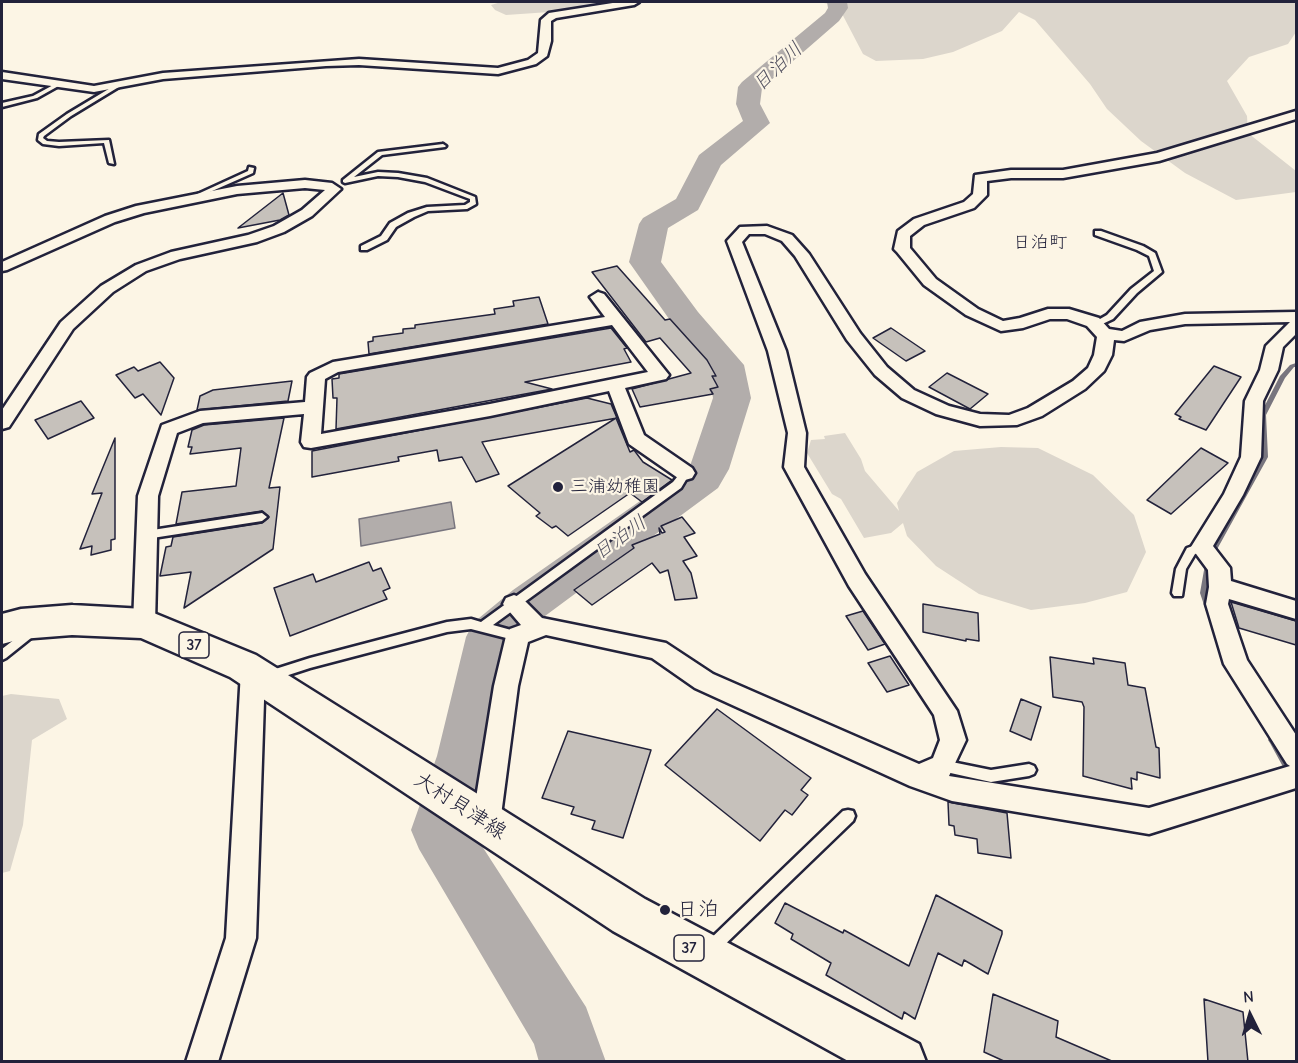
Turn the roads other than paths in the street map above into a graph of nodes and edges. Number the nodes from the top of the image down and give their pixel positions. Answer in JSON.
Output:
{"nodes":[{"id":1,"x":634,"y":2,"type":"edge"},
{"id":2,"x":2,"y":75,"type":"edge"},
{"id":3,"x":59,"y":84,"type":"junction"},
{"id":4,"x":118,"y":85,"type":"junction"},
{"id":5,"x":2,"y":105,"type":"edge"},
{"id":6,"x":1296,"y":115,"type":"edge"},
{"id":7,"x":443,"y":146,"type":"dead end"},
{"id":8,"x":112,"y":163,"type":"dead end"},
{"id":9,"x":251,"y":168,"type":"dead end"},
{"id":10,"x":340,"y":185,"type":"junction"},
{"id":11,"x":189,"y":199,"type":"junction"},
{"id":12,"x":1098,"y":233,"type":"dead end"},
{"id":13,"x":364,"y":248,"type":"dead end"},
{"id":14,"x":2,"y":267,"type":"edge"},
{"id":15,"x":598,"y":297,"type":"dead end"},
{"id":16,"x":1296,"y":317,"type":"edge"},
{"id":17,"x":615,"y":320,"type":"junction"},
{"id":18,"x":1296,"y":325,"type":"edge"},
{"id":19,"x":1100,"y":329,"type":"junction"},
{"id":20,"x":615,"y":384,"type":"junction"},
{"id":21,"x":314,"y":407,"type":"junction"},
{"id":22,"x":2,"y":423,"type":"edge"},
{"id":23,"x":685,"y":473,"type":"joint"},
{"id":24,"x":261,"y":518,"type":"dead end"},
{"id":25,"x":146,"y":535,"type":"junction"},
{"id":26,"x":1202,"y":547,"type":"junction"},
{"id":27,"x":1219,"y":577,"type":"junction"},
{"id":28,"x":1178,"y":593,"type":"dead end"},
{"id":29,"x":515,"y":604,"type":"junction"},
{"id":30,"x":1296,"y":610,"type":"edge"},
{"id":31,"x":45,"y":622,"type":"junction"},
{"id":32,"x":144,"y":624,"type":"junction"},
{"id":33,"x":477,"y":626,"type":"junction"},
{"id":34,"x":2,"y":629,"type":"edge"},
{"id":35,"x":527,"y":632,"type":"junction"},
{"id":36,"x":2,"y":655,"type":"edge"},
{"id":37,"x":258,"y":674,"type":"junction"},
{"id":38,"x":1294,"y":769,"type":"edge"},
{"id":39,"x":1029,"y":770,"type":"dead end"},
{"id":40,"x":931,"y":772,"type":"junction"},
{"id":41,"x":848,"y":816,"type":"dead end"},
{"id":42,"x":485,"y":823,"type":"junction"},
{"id":43,"x":703,"y":955,"type":"junction"},
{"id":44,"x":202,"y":1062,"type":"edge"},
{"id":45,"x":902,"y":1062,"type":"edge"}],
"edges":[{"from":1,"to":4,"type":"street"},
{"from":2,"to":3,"type":"street"},
{"from":3,"to":4,"type":"street"},
{"from":3,"to":5,"type":"lane"},
{"from":4,"to":8,"type":"lane"},
{"from":6,"to":19,"type":"street"},
{"from":7,"to":10,"type":"lane"},
{"from":9,"to":11,"type":"lane"},
{"from":10,"to":11,"type":"street"},
{"from":10,"to":13,"type":"lane"},
{"from":10,"to":22,"type":"street"},
{"from":11,"to":14,"type":"street"},
{"from":12,"to":19,"type":"lane"},
{"from":15,"to":17,"type":"street"},
{"from":16,"to":19,"type":"street"},
{"from":17,"to":20,"type":"street"},
{"from":17,"to":21,"type":"street"},
{"from":18,"to":26,"type":"street"},
{"from":19,"to":40,"type":"street"},
{"from":20,"to":21,"type":"street"},
{"from":20,"to":23,"type":"street"},
{"from":21,"to":25,"type":"street"},
{"from":23,"to":29,"type":"lane"},
{"from":24,"to":25,"type":"lane"},
{"from":25,"to":32,"type":"street"},
{"from":26,"to":27,"type":"street"},
{"from":26,"to":28,"type":"lane"},
{"from":27,"to":30,"type":"street"},
{"from":27,"to":38,"type":"street"},
{"from":29,"to":33,"type":"lane"},
{"from":29,"to":35,"type":"street"},
{"from":31,"to":32,"type":"main road","name":"大村貝津線","number":"37"},
{"from":31,"to":34,"type":"main road","name":"大村貝津線","number":"37"},
{"from":31,"to":36,"type":"lane"},
{"from":32,"to":37,"type":"main road","name":"大村貝津線","number":"37"},
{"from":33,"to":35,"type":"lane"},
{"from":33,"to":37,"type":"lane"},
{"from":35,"to":40,"type":"street"},
{"from":35,"to":42,"type":"street"},
{"from":37,"to":42,"type":"main road","name":"大村貝津線","number":"37"},
{"from":37,"to":44,"type":"street"},
{"from":38,"to":40,"type":"street"},
{"from":39,"to":40,"type":"lane"},
{"from":41,"to":43,"type":"lane"},
{"from":42,"to":43,"type":"main road","name":"大村貝津線","number":"37"},
{"from":43,"to":45,"type":"main road","name":"大村貝津線","number":"37"}]}
